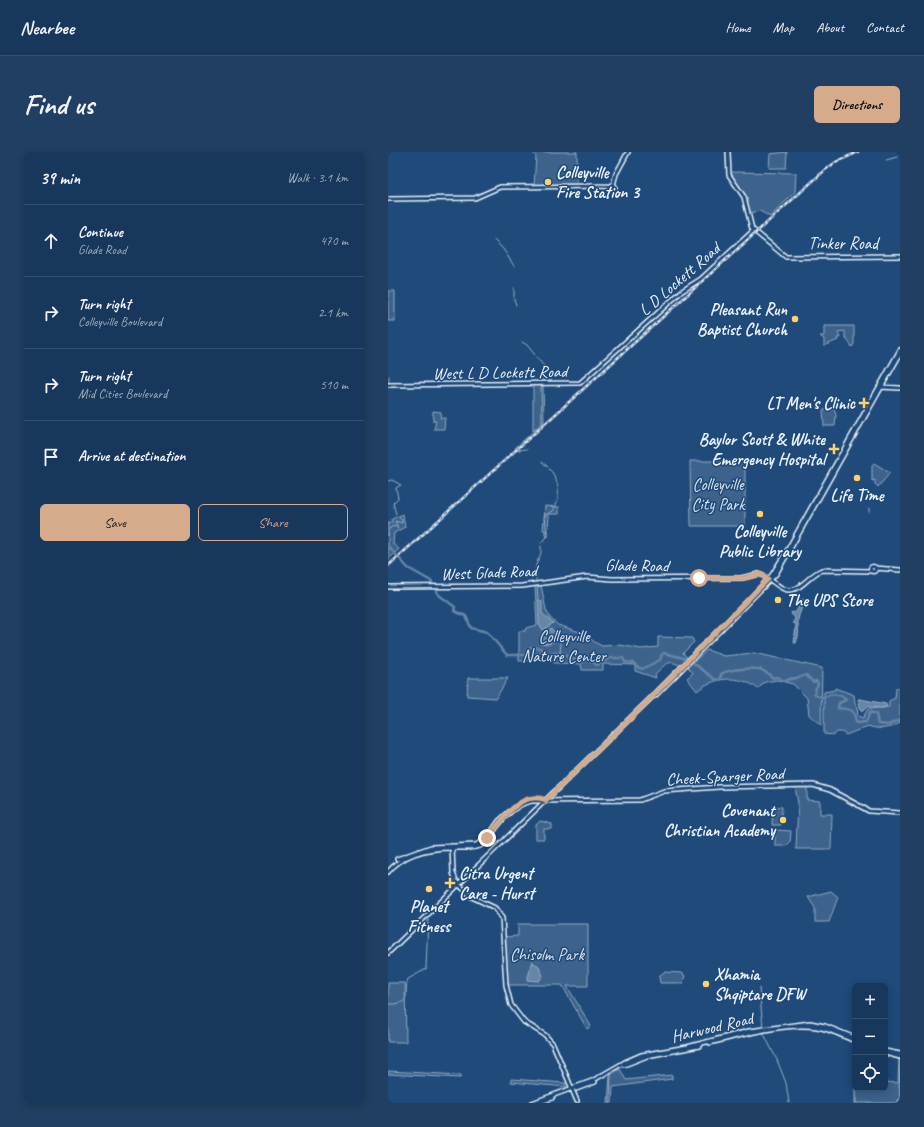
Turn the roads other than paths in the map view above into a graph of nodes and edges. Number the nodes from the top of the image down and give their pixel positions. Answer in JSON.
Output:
{"nodes":[{"id":1,"x":628,"y":152,"type":"edge"},
{"id":2,"x":728,"y":152,"type":"edge"},
{"id":3,"x":388,"y":199,"type":"edge"},
{"id":4,"x":753,"y":231,"type":"junction"},
{"id":5,"x":900,"y":256,"type":"edge"},
{"id":6,"x":623,"y":346,"type":"joint"},
{"id":7,"x":900,"y":350,"type":"edge"},
{"id":8,"x":900,"y":354,"type":"edge"},
{"id":9,"x":388,"y":385,"type":"edge"},
{"id":10,"x":881,"y":386,"type":"junction"},
{"id":11,"x":899,"y":387,"type":"edge"},
{"id":12,"x":900,"y":570,"type":"edge"},
{"id":13,"x":695,"y":573,"type":"dead end"},
{"id":14,"x":590,"y":576,"type":"joint"},
{"id":15,"x":690,"y":578,"type":"junction"},
{"id":16,"x":770,"y":579,"type":"junction"},
{"id":17,"x":388,"y":586,"type":"edge"},
{"id":18,"x":666,"y":682,"type":"junction"},
{"id":19,"x":660,"y":689,"type":"junction"},
{"id":20,"x":546,"y":800,"type":"junction"},
{"id":21,"x":900,"y":813,"type":"edge"},
{"id":22,"x":452,"y":847,"type":"junction"},
{"id":23,"x":431,"y":848,"type":"junction"},
{"id":24,"x":399,"y":858,"type":"junction"},
{"id":25,"x":395,"y":864,"type":"junction"},
{"id":26,"x":388,"y":869,"type":"edge"},
{"id":27,"x":388,"y":872,"type":"edge"},
{"id":28,"x":459,"y":884,"type":"junction"},
{"id":29,"x":388,"y":953,"type":"edge"},
{"id":30,"x":852,"y":1039,"type":"edge"},
{"id":31,"x":888,"y":1053,"type":"edge"},
{"id":32,"x":900,"y":1056,"type":"edge"},
{"id":33,"x":570,"y":1090,"type":"junction"},
{"id":34,"x":578,"y":1102,"type":"edge"},
{"id":35,"x":532,"y":1103,"type":"edge"},
{"id":36,"x":538,"y":1103,"type":"edge"}],
"edges":[{"from":1,"to":3,"type":"main road"},
{"from":2,"to":4,"type":"main road"},
{"from":4,"to":5,"type":"main road","name":"Tinker Road"},
{"from":4,"to":6,"type":"main road","name":"L D Lockett Road"},
{"from":6,"to":9,"type":"main road","name":"West L D Lockett Road"},
{"from":7,"to":10,"type":"main road"},
{"from":8,"to":10,"type":"main road"},
{"from":10,"to":11,"type":"main road"},
{"from":10,"to":16,"type":"main road"},
{"from":12,"to":16,"type":"main road","name":"Glade Road"},
{"from":13,"to":15,"type":"main road"},
{"from":14,"to":15,"type":"main road","name":"Glade Road"},
{"from":14,"to":17,"type":"main road","name":"West Glade Road"},
{"from":15,"to":16,"type":"main road","name":"Glade Road"},
{"from":16,"to":18,"type":"main road"},
{"from":18,"to":19,"type":"main road"},
{"from":18,"to":19,"type":"main road"},
{"from":19,"to":20,"type":"main road"},
{"from":20,"to":21,"type":"main road","name":"Cheek-Sparger Road"},
{"from":20,"to":22,"type":"main road","name":"Cheek-Sparger Road"},
{"from":20,"to":28,"type":"main road"},
{"from":22,"to":23,"type":"main road"},
{"from":22,"to":28,"type":"main road"},
{"from":23,"to":24,"type":"main road"},
{"from":23,"to":25,"type":"main road"},
{"from":24,"to":25,"type":"main road"},
{"from":24,"to":26,"type":"main road"},
{"from":25,"to":27,"type":"main road"},
{"from":28,"to":29,"type":"main road"},
{"from":28,"to":33,"type":"main road"},
{"from":30,"to":33,"type":"main road","name":"Harwood Road"},
{"from":31,"to":32,"type":"main road"},
{"from":33,"to":34,"type":"main road"},
{"from":33,"to":35,"type":"main road"},
{"from":33,"to":36,"type":"main road"}]}
